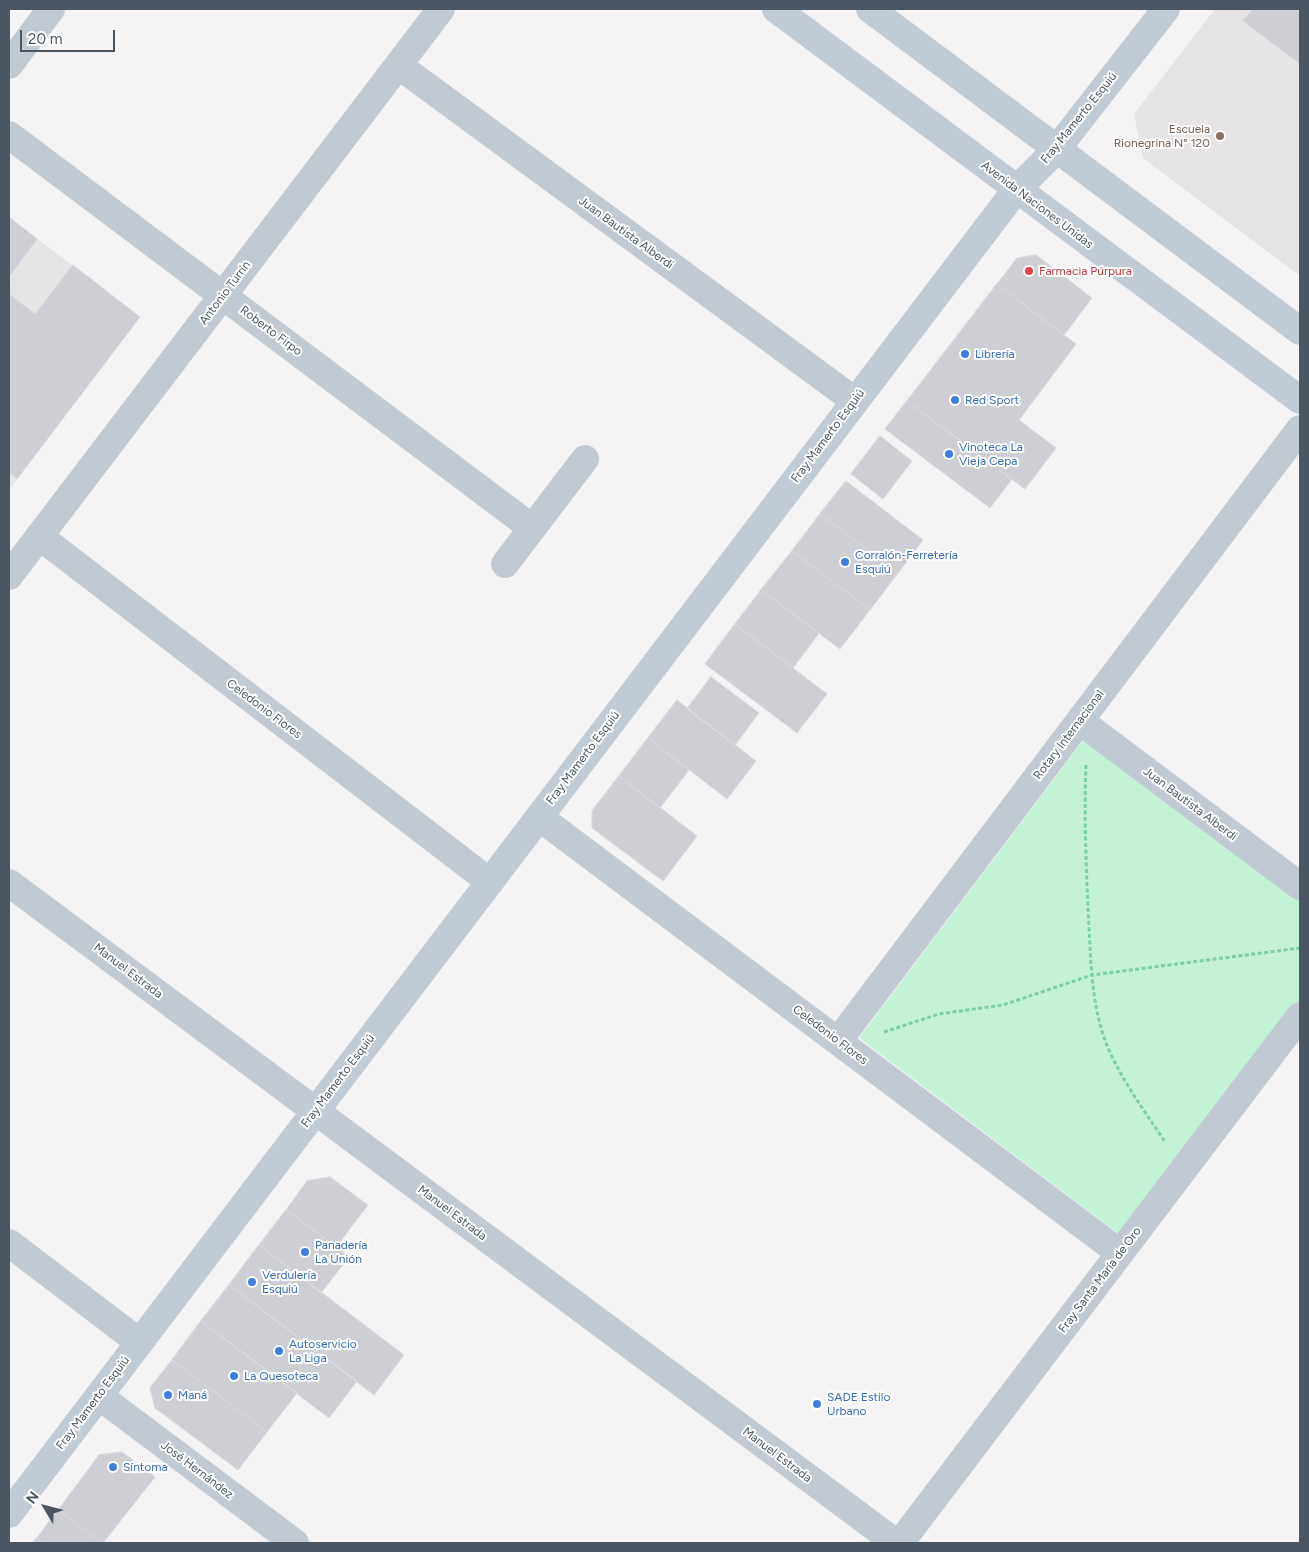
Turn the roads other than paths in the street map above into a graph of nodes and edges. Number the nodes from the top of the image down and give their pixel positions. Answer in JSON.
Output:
{"nodes":[{"id":1,"x":51,"y":9,"type":"edge"},
{"id":2,"x":441,"y":9,"type":"edge"},
{"id":3,"x":776,"y":9,"type":"edge"},
{"id":4,"x":870,"y":9,"type":"edge"},
{"id":5,"x":1166,"y":9,"type":"edge"},
{"id":6,"x":9,"y":65,"type":"edge"},
{"id":7,"x":398,"y":65,"type":"junction"},
{"id":8,"x":9,"y":135,"type":"edge"},
{"id":9,"x":1056,"y":150,"type":"junction"},
{"id":10,"x":1016,"y":190,"type":"junction"},
{"id":11,"x":223,"y":295,"type":"junction"},
{"id":12,"x":1300,"y":331,"type":"edge"},
{"id":13,"x":1300,"y":400,"type":"edge"},
{"id":14,"x":855,"y":401,"type":"junction"},
{"id":15,"x":1300,"y":428,"type":"edge"},
{"id":16,"x":585,"y":459,"type":"dead end"},
{"id":17,"x":532,"y":528,"type":"junction"},
{"id":18,"x":39,"y":536,"type":"junction"},
{"id":19,"x":505,"y":564,"type":"dead end"},
{"id":20,"x":9,"y":576,"type":"edge"},
{"id":21,"x":1080,"y":721,"type":"junction"},
{"id":22,"x":539,"y":817,"type":"junction"},
{"id":23,"x":9,"y":882,"type":"edge"},
{"id":24,"x":490,"y":882,"type":"junction"},
{"id":25,"x":1300,"y":886,"type":"edge"},
{"id":26,"x":1300,"y":1016,"type":"edge"},
{"id":27,"x":838,"y":1041,"type":"junction"},
{"id":28,"x":316,"y":1111,"type":"junction"},
{"id":29,"x":9,"y":1243,"type":"edge"},
{"id":30,"x":1120,"y":1253,"type":"junction"},
{"id":31,"x":139,"y":1342,"type":"junction"},
{"id":32,"x":99,"y":1396,"type":"junction"},
{"id":33,"x":9,"y":1514,"type":"edge"},
{"id":34,"x":295,"y":1543,"type":"edge"},
{"id":35,"x":898,"y":1543,"type":"edge"}],
"edges":[{"from":1,"to":6,"type":"street"},
{"from":2,"to":7,"type":"street","name":"Antonio Turrín"},
{"from":3,"to":10,"type":"street","name":"Avenida Naciones Unidas"},
{"from":4,"to":9,"type":"street"},
{"from":5,"to":9,"type":"street","name":"Fray Mamerto Esquiú"},
{"from":7,"to":11,"type":"street","name":"Antonio Turrín"},
{"from":7,"to":14,"type":"street","name":"Juan Bautista Alberdi"},
{"from":8,"to":11,"type":"street","name":"Roberto Firpo"},
{"from":9,"to":10,"type":"street","name":"Fray Mamerto Esquiú"},
{"from":9,"to":12,"type":"street"},
{"from":10,"to":13,"type":"street","name":"Avenida Naciones Unidas"},
{"from":10,"to":14,"type":"street","name":"Fray Mamerto Esquiú"},
{"from":11,"to":17,"type":"street","name":"Roberto Firpo"},
{"from":11,"to":18,"type":"street","name":"Antonio Turrín"},
{"from":14,"to":22,"type":"street","name":"Fray Mamerto Esquiú"},
{"from":15,"to":21,"type":"street","name":"Rotary Internacional"},
{"from":16,"to":17,"type":"street"},
{"from":17,"to":19,"type":"street"},
{"from":18,"to":20,"type":"street","name":"Antonio Turrín"},
{"from":18,"to":24,"type":"street","name":"Celedonio Flores"},
{"from":21,"to":25,"type":"street","name":"Juan Bautista Alberdi"},
{"from":21,"to":27,"type":"street","name":"Rotary Internacional"},
{"from":22,"to":24,"type":"street","name":"Fray Mamerto Esquiú"},
{"from":22,"to":27,"type":"street","name":"Celedonio Flores"},
{"from":23,"to":28,"type":"street","name":"Manuel Estrada"},
{"from":24,"to":28,"type":"street","name":"Fray Mamerto Esquiú"},
{"from":26,"to":30,"type":"street","name":"Fray Santa María de Oro"},
{"from":27,"to":30,"type":"street","name":"Celedonio Flores"},
{"from":28,"to":31,"type":"street","name":"Fray Mamerto Esquiú"},
{"from":28,"to":35,"type":"street","name":"Manuel Estrada"},
{"from":29,"to":31,"type":"street"},
{"from":30,"to":35,"type":"street","name":"Fray Santa María de Oro"},
{"from":31,"to":32,"type":"street","name":"Fray Mamerto Esquiú"},
{"from":32,"to":33,"type":"street","name":"Fray Mamerto Esquiú"},
{"from":32,"to":34,"type":"street","name":"José Hernández"}]}
